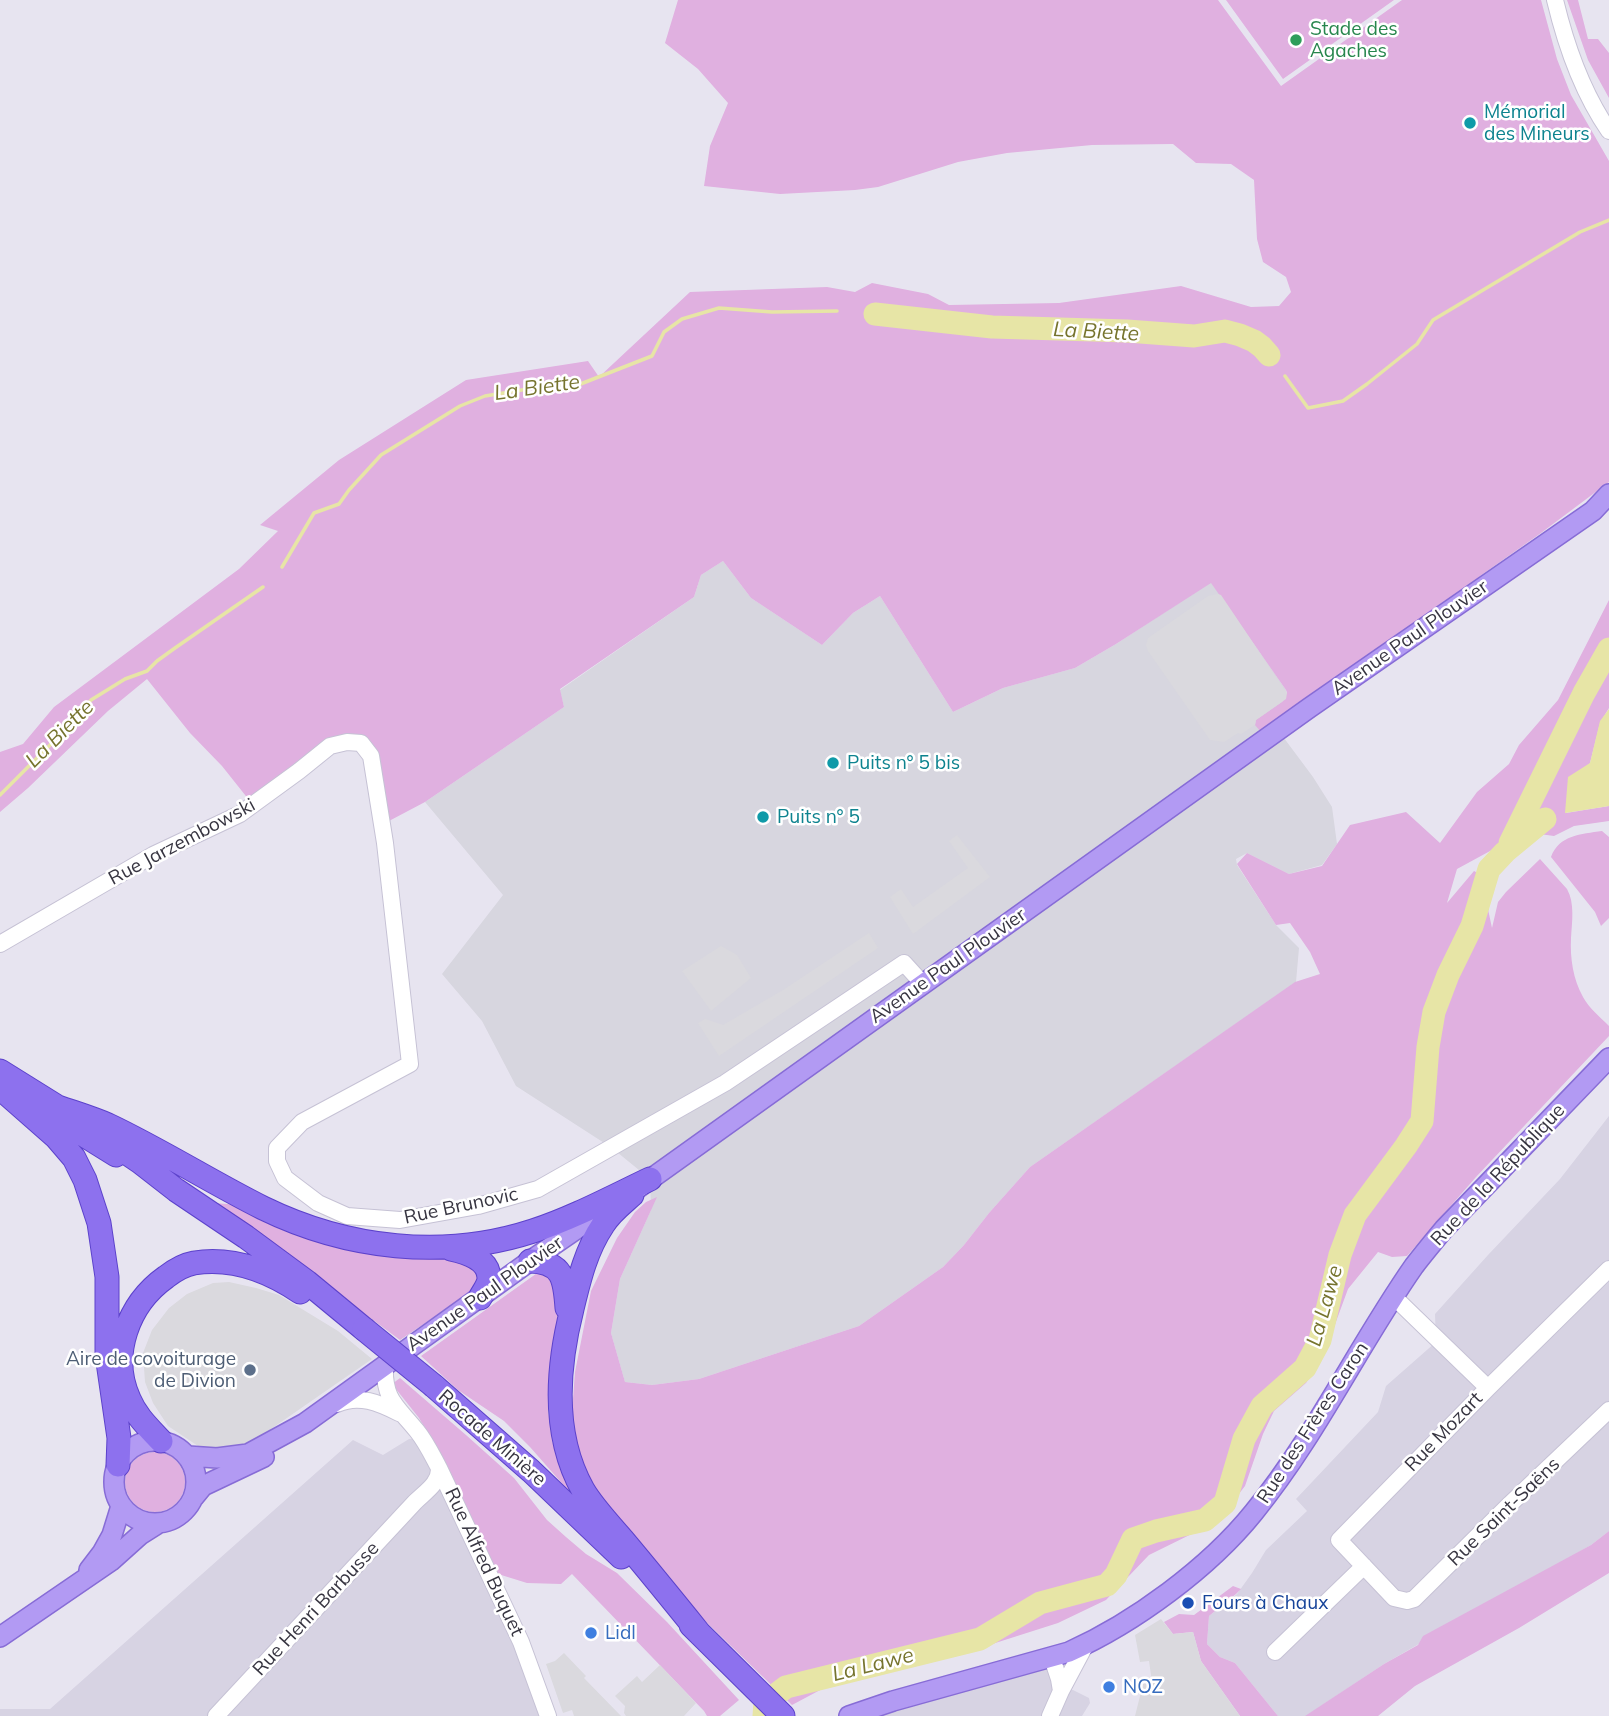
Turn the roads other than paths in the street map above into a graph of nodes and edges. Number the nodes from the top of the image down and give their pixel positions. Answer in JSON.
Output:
{"nodes":[{"id":1,"x":1555,"y":0,"type":"edge"},
{"id":2,"x":1609,"y":131,"type":"edge"},
{"id":3,"x":1609,"y":494,"type":"edge"},
{"id":4,"x":1601,"y":508,"type":"edge"},
{"id":5,"x":361,"y":743,"type":"joint"},
{"id":6,"x":0,"y":944,"type":"edge"},
{"id":7,"x":923,"y":984,"type":"junction"},
{"id":8,"x":1609,"y":1058,"type":"edge"},
{"id":9,"x":0,"y":1071,"type":"edge"},
{"id":10,"x":0,"y":1082,"type":"edge"},
{"id":11,"x":0,"y":1088,"type":"edge"},
{"id":12,"x":58,"y":1107,"type":"junction"},
{"id":13,"x":650,"y":1179,"type":"junction"},
{"id":14,"x":176,"y":1190,"type":"junction"},
{"id":15,"x":447,"y":1248,"type":"junction"},
{"id":16,"x":530,"y":1261,"type":"junction"},
{"id":17,"x":1609,"y":1269,"type":"edge"},
{"id":18,"x":1394,"y":1297,"type":"junction"},
{"id":19,"x":480,"y":1298,"type":"junction"},
{"id":20,"x":568,"y":1325,"type":"junction"},
{"id":21,"x":364,"y":1329,"type":"junction"},
{"id":22,"x":385,"y":1364,"type":"junction"},
{"id":23,"x":1488,"y":1388,"type":"junction"},
{"id":24,"x":1609,"y":1410,"type":"edge"},
{"id":25,"x":322,"y":1411,"type":"junction"},
{"id":26,"x":404,"y":1416,"type":"junction"},
{"id":27,"x":305,"y":1423,"type":"junction"},
{"id":28,"x":161,"y":1441,"type":"junction"},
{"id":29,"x":188,"y":1456,"type":"junction"},
{"id":30,"x":118,"y":1465,"type":"junction"},
{"id":31,"x":439,"y":1468,"type":"junction"},
{"id":32,"x":194,"y":1497,"type":"junction"},
{"id":33,"x":454,"y":1499,"type":"junction"},
{"id":34,"x":415,"y":1502,"type":"junction"},
{"id":35,"x":121,"y":1506,"type":"junction"},
{"id":36,"x":159,"y":1523,"type":"junction"},
{"id":37,"x":1364,"y":1566,"type":"junction"},
{"id":38,"x":78,"y":1583,"type":"junction"},
{"id":39,"x":1394,"y":1598,"type":"joint"},
{"id":40,"x":700,"y":1634,"type":"junction"},
{"id":41,"x":0,"y":1637,"type":"edge"},
{"id":42,"x":1086,"y":1644,"type":"junction"},
{"id":43,"x":1275,"y":1652,"type":"dead end"},
{"id":44,"x":1052,"y":1658,"type":"junction"},
{"id":45,"x":1061,"y":1691,"type":"junction"},
{"id":46,"x":216,"y":1716,"type":"edge"},
{"id":47,"x":548,"y":1716,"type":"edge"},
{"id":48,"x":783,"y":1716,"type":"edge"},
{"id":49,"x":849,"y":1716,"type":"edge"},
{"id":50,"x":1050,"y":1716,"type":"edge"}],
"edges":[{"from":1,"to":2,"type":"street"},
{"from":3,"to":4,"type":"main road","name":"Avenue Paul Plouvier"},
{"from":4,"to":7,"type":"main road","name":"Avenue Paul Plouvier"},
{"from":5,"to":6,"type":"street","name":"Rue Jarzembowski"},
{"from":5,"to":7,"type":"street","name":"Rue Brunovic"},
{"from":7,"to":13,"type":"main road","name":"Avenue Paul Plouvier"},
{"from":8,"to":18,"type":"main road","name":"Rue de la République"},
{"from":9,"to":12,"type":"highway","name":"Rocade Minière"},
{"from":10,"to":14,"type":"highway","name":"Rocade Minière"},
{"from":11,"to":30,"type":"highway"},
{"from":12,"to":14,"type":"highway","name":"Rocade Minière"},
{"from":12,"to":15,"type":"highway"},
{"from":13,"to":15,"type":"highway"},
{"from":13,"to":16,"type":"main road","name":"Avenue Paul Plouvier"},
{"from":13,"to":20,"type":"highway"},
{"from":14,"to":21,"type":"highway","name":"Rocade Minière"},
{"from":15,"to":19,"type":"highway"},
{"from":16,"to":19,"type":"main road","name":"Avenue Paul Plouvier"},
{"from":16,"to":20,"type":"highway"},
{"from":17,"to":23,"type":"street","name":"Rue Mozart"},
{"from":18,"to":23,"type":"street"},
{"from":18,"to":42,"type":"main road","name":"Rue des Frères Caron"},
{"from":19,"to":22,"type":"main road","name":"Avenue Paul Plouvier"},
{"from":20,"to":40,"type":"highway"},
{"from":21,"to":28,"type":"highway"},
{"from":21,"to":40,"type":"highway","name":"Rocade Minière","bridge":true},
{"from":22,"to":25,"type":"main road","name":"Avenue Paul Plouvier"},
{"from":22,"to":26,"type":"street","name":"Rue Alfred Buquet"},
{"from":23,"to":37,"type":"street","name":"Rue Mozart"},
{"from":24,"to":39,"type":"street","name":"Rue Saint-Saëns"},
{"from":25,"to":26,"type":"street","name":"Rue Alfred Buquet"},
{"from":25,"to":27,"type":"main road","name":"Avenue Paul Plouvier"},
{"from":26,"to":31,"type":"street","name":"Rue Alfred Buquet"},
{"from":27,"to":29,"type":"main road","name":"Avenue Paul Plouvier"},
{"from":27,"to":32,"type":"main road","name":"Avenue Paul Plouvier"},
{"from":28,"to":29,"type":"main road"},
{"from":28,"to":30,"type":"main road"},
{"from":29,"to":32,"type":"main road"},
{"from":30,"to":35,"type":"main road"},
{"from":31,"to":33,"type":"street","name":"Rue Alfred Buquet"},
{"from":31,"to":34,"type":"street","name":"Rue Henri Barbusse"},
{"from":32,"to":36,"type":"main road"},
{"from":33,"to":34,"type":"street"},
{"from":33,"to":47,"type":"street","name":"Rue Alfred Buquet"},
{"from":34,"to":46,"type":"street","name":"Rue Henri Barbusse"},
{"from":35,"to":36,"type":"main road"},
{"from":35,"to":38,"type":"main road"},
{"from":36,"to":38,"type":"main road"},
{"from":37,"to":39,"type":"street","name":"Rue Mozart"},
{"from":37,"to":43,"type":"street"},
{"from":38,"to":41,"type":"main road"},
{"from":40,"to":48,"type":"highway","name":"Rocade Minière"},
{"from":42,"to":44,"type":"main road","name":"Rue des Frères Caron"},
{"from":42,"to":45,"type":"street"},
{"from":44,"to":45,"type":"street"},
{"from":44,"to":49,"type":"main road","name":"Rue des Frères Caron"},
{"from":45,"to":50,"type":"street"}]}
